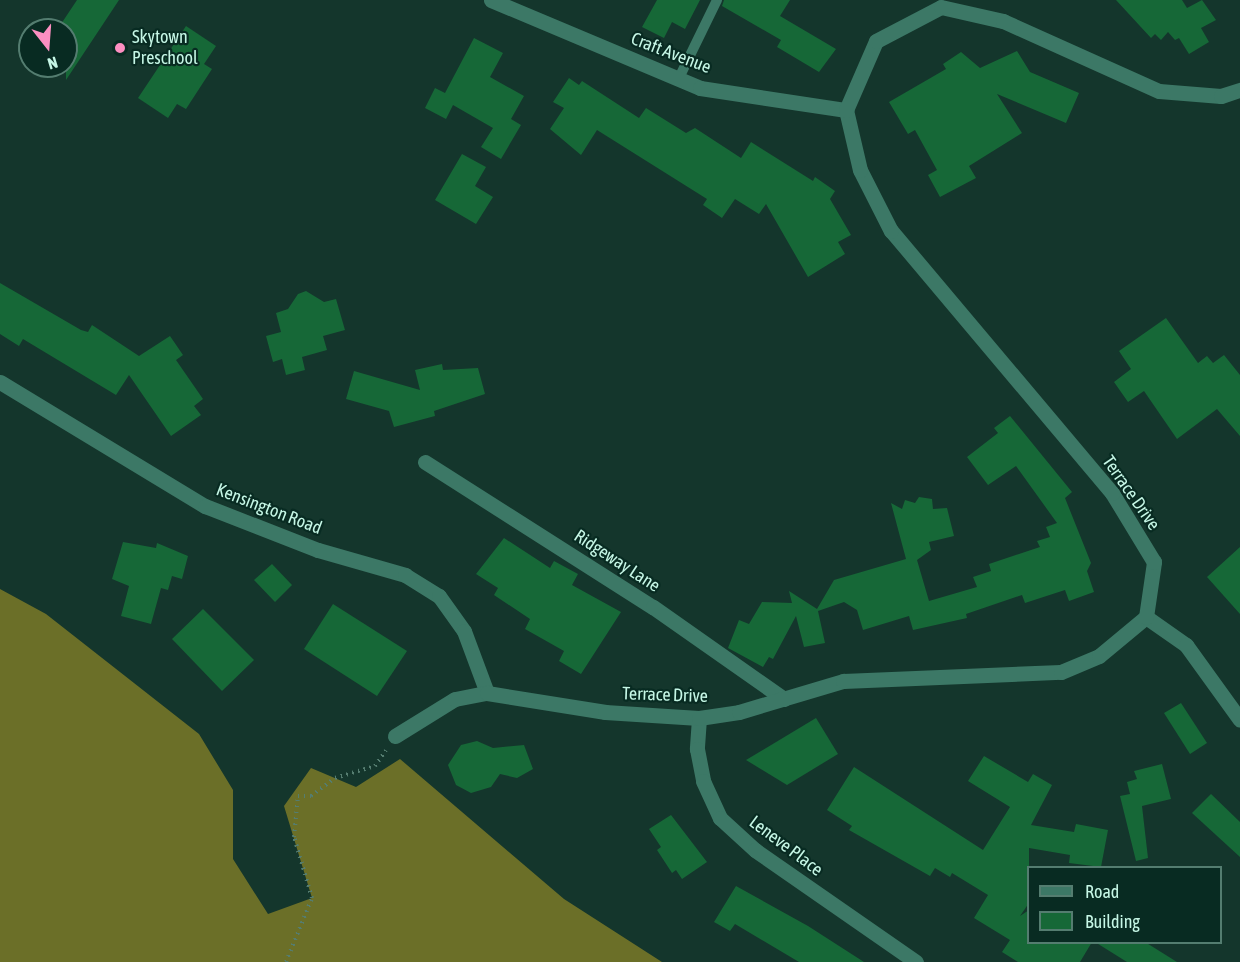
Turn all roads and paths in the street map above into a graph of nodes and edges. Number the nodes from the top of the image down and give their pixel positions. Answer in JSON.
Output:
{"nodes":[{"id":1,"x":490,"y":0,"type":"edge"},
{"id":2,"x":717,"y":0,"type":"edge"},
{"id":3,"x":678,"y":80,"type":"junction"},
{"id":4,"x":1240,"y":90,"type":"edge"},
{"id":5,"x":846,"y":110,"type":"junction"},
{"id":6,"x":0,"y":382,"type":"edge"},
{"id":7,"x":425,"y":462,"type":"dead end"},
{"id":8,"x":1146,"y":617,"type":"junction"},
{"id":9,"x":487,"y":693,"type":"junction"},
{"id":10,"x":784,"y":699,"type":"junction"},
{"id":11,"x":699,"y":718,"type":"junction"},
{"id":12,"x":1240,"y":720,"type":"edge"},
{"id":13,"x":395,"y":736,"type":"joint"},
{"id":14,"x":286,"y":962,"type":"edge"},
{"id":15,"x":916,"y":962,"type":"edge"}],
"edges":[{"from":1,"to":3,"type":"street","name":"Craft Avenue"},
{"from":2,"to":3,"type":"lane"},
{"from":3,"to":5,"type":"street","name":"Craft Avenue"},
{"from":4,"to":5,"type":"street"},
{"from":5,"to":8,"type":"street","name":"Terrace Drive"},
{"from":6,"to":9,"type":"street","name":"Kensington Road"},
{"from":7,"to":10,"type":"street","name":"Ridgeway Lane"},
{"from":8,"to":10,"type":"street","name":"Terrace Drive"},
{"from":8,"to":12,"type":"street"},
{"from":9,"to":11,"type":"street","name":"Terrace Drive"},
{"from":9,"to":13,"type":"street","name":"Terrace Drive"},
{"from":10,"to":11,"type":"street","name":"Terrace Drive"},
{"from":11,"to":15,"type":"street","name":"Leneve Place"},
{"from":13,"to":14,"type":"path"}]}
